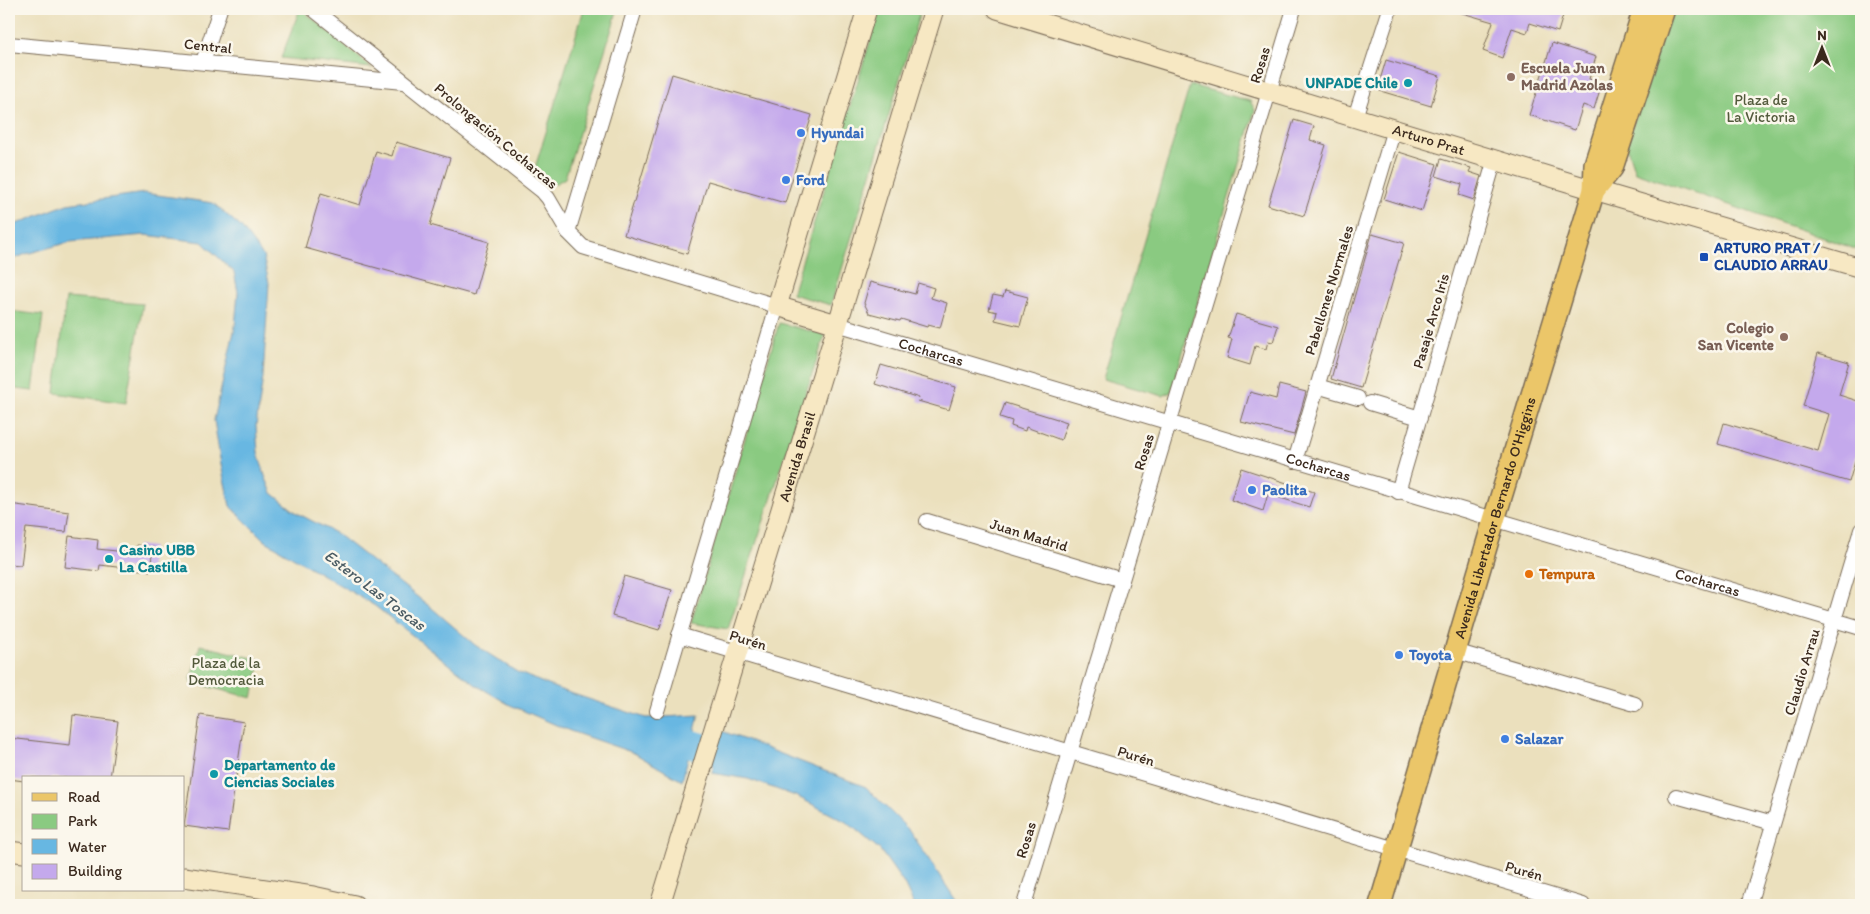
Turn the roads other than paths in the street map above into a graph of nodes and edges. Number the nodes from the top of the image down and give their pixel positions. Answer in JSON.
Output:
{"nodes":[{"id":1,"x":220,"y":9,"type":"edge"},
{"id":2,"x":313,"y":9,"type":"edge"},
{"id":3,"x":635,"y":9,"type":"edge"},
{"id":4,"x":867,"y":9,"type":"edge"},
{"id":5,"x":934,"y":9,"type":"edge"},
{"id":6,"x":997,"y":9,"type":"edge"},
{"id":7,"x":1294,"y":9,"type":"edge"},
{"id":8,"x":1390,"y":9,"type":"edge"},
{"id":9,"x":1644,"y":9,"type":"edge"},
{"id":10,"x":1664,"y":9,"type":"edge"},
{"id":11,"x":9,"y":44,"type":"edge"},
{"id":12,"x":204,"y":62,"type":"junction"},
{"id":13,"x":404,"y":82,"type":"junction"},
{"id":14,"x":1269,"y":91,"type":"junction"},
{"id":15,"x":1355,"y":117,"type":"junction"},
{"id":16,"x":1394,"y":129,"type":"junction"},
{"id":17,"x":1495,"y":159,"type":"junction"},
{"id":18,"x":1594,"y":190,"type":"junction"},
{"id":19,"x":568,"y":232,"type":"junction"},
{"id":20,"x":1861,"y":268,"type":"edge"},
{"id":21,"x":777,"y":306,"type":"junction"},
{"id":22,"x":838,"y":324,"type":"junction"},
{"id":23,"x":1317,"y":386,"type":"junction"},
{"id":24,"x":1420,"y":418,"type":"junction"},
{"id":25,"x":1170,"y":423,"type":"junction"},
{"id":26,"x":1295,"y":461,"type":"junction"},
{"id":27,"x":1398,"y":492,"type":"junction"},
{"id":28,"x":1494,"y":520,"type":"junction"},
{"id":29,"x":926,"y":521,"type":"dead end"},
{"id":30,"x":1861,"y":530,"type":"edge"},
{"id":31,"x":1122,"y":580,"type":"junction"},
{"id":32,"x":1834,"y":620,"type":"junction"},
{"id":33,"x":1861,"y":628,"type":"edge"},
{"id":34,"x":679,"y":635,"type":"junction"},
{"id":35,"x":1455,"y":651,"type":"junction"},
{"id":36,"x":737,"y":654,"type":"junction"},
{"id":37,"x":1635,"y":704,"type":"dead end"},
{"id":38,"x":657,"y":711,"type":"dead end"},
{"id":39,"x":1070,"y":753,"type":"junction"},
{"id":40,"x":1676,"y":796,"type":"dead end"},
{"id":41,"x":1773,"y":824,"type":"junction"},
{"id":42,"x":1396,"y":850,"type":"junction"},
{"id":43,"x":9,"y":851,"type":"edge"},
{"id":44,"x":22,"y":853,"type":"edge"},
{"id":45,"x":185,"y":877,"type":"edge"},
{"id":46,"x":355,"y":905,"type":"edge"},
{"id":47,"x":660,"y":905,"type":"edge"},
{"id":48,"x":1024,"y":905,"type":"edge"},
{"id":49,"x":1380,"y":905,"type":"edge"},
{"id":50,"x":1584,"y":905,"type":"edge"},
{"id":51,"x":1749,"y":905,"type":"edge"}],
"edges":[{"from":1,"to":12,"type":"street"},
{"from":2,"to":13,"type":"street","name":"Prolongación Cocharcas"},
{"from":3,"to":19,"type":"street"},
{"from":4,"to":21,"type":"main road"},
{"from":5,"to":22,"type":"main road","name":"Avenida Brasil"},
{"from":6,"to":14,"type":"main road","name":"Arturo Prat"},
{"from":7,"to":14,"type":"street","name":"Rosas"},
{"from":8,"to":15,"type":"street"},
{"from":9,"to":18,"type":"main road","name":"Avenida Libertador Bernardo O'Higgins"},
{"from":10,"to":18,"type":"main road","name":"Avenida Libertador Bernardo O'Higgins"},
{"from":11,"to":12,"type":"street","name":"Central"},
{"from":12,"to":13,"type":"street","name":"Central"},
{"from":13,"to":19,"type":"street","name":"Prolongación Cocharcas"},
{"from":14,"to":15,"type":"main road","name":"Arturo Prat"},
{"from":14,"to":25,"type":"street","name":"Rosas"},
{"from":15,"to":16,"type":"main road","name":"Arturo Prat"},
{"from":16,"to":17,"type":"main road","name":"Arturo Prat"},
{"from":16,"to":23,"type":"street","name":"Pabellones Normales"},
{"from":17,"to":18,"type":"main road","name":"Arturo Prat"},
{"from":17,"to":24,"type":"street","name":"Pasaje Arco Iris"},
{"from":18,"to":20,"type":"main road","name":"Arturo Prat"},
{"from":18,"to":28,"type":"main road","name":"Avenida Libertador Bernardo O'Higgins"},
{"from":19,"to":21,"type":"street","name":"Prolongación Cocharcas"},
{"from":21,"to":22,"type":"main road","name":"Cocharcas"},
{"from":21,"to":34,"type":"street"},
{"from":22,"to":25,"type":"street","name":"Cocharcas"},
{"from":22,"to":36,"type":"main road","name":"Avenida Brasil"},
{"from":23,"to":24,"type":"street"},
{"from":23,"to":26,"type":"street","name":"Pabellones Normales"},
{"from":24,"to":27,"type":"street","name":"Pasaje Arco Iris"},
{"from":25,"to":26,"type":"street","name":"Cocharcas"},
{"from":25,"to":31,"type":"street","name":"Rosas"},
{"from":26,"to":27,"type":"street","name":"Cocharcas"},
{"from":27,"to":28,"type":"street","name":"Cocharcas"},
{"from":28,"to":32,"type":"street","name":"Cocharcas"},
{"from":28,"to":35,"type":"main road","name":"Avenida Libertador Bernardo O'Higgins"},
{"from":29,"to":31,"type":"street","name":"Juan Madrid"},
{"from":30,"to":32,"type":"street","name":"Claudio Arrau"},
{"from":31,"to":39,"type":"street","name":"Rosas"},
{"from":32,"to":33,"type":"street","name":"Cocharcas"},
{"from":32,"to":41,"type":"street","name":"Claudio Arrau"},
{"from":34,"to":36,"type":"street","name":"Purén"},
{"from":34,"to":38,"type":"street"},
{"from":35,"to":37,"type":"street"},
{"from":35,"to":42,"type":"main road","name":"Avenida Libertador Bernardo O'Higgins"},
{"from":36,"to":39,"type":"street","name":"Purén"},
{"from":36,"to":47,"type":"main road","name":"Avenida Brasil"},
{"from":39,"to":42,"type":"street","name":"Purén"},
{"from":39,"to":48,"type":"street","name":"Rosas"},
{"from":40,"to":41,"type":"street"},
{"from":41,"to":51,"type":"street","name":"Claudio Arrau"},
{"from":42,"to":49,"type":"main road","name":"Avenida Libertador Bernardo O'Higgins"},
{"from":42,"to":50,"type":"street","name":"Purén"},
{"from":43,"to":44,"type":"main road"},
{"from":45,"to":46,"type":"main road"}]}
